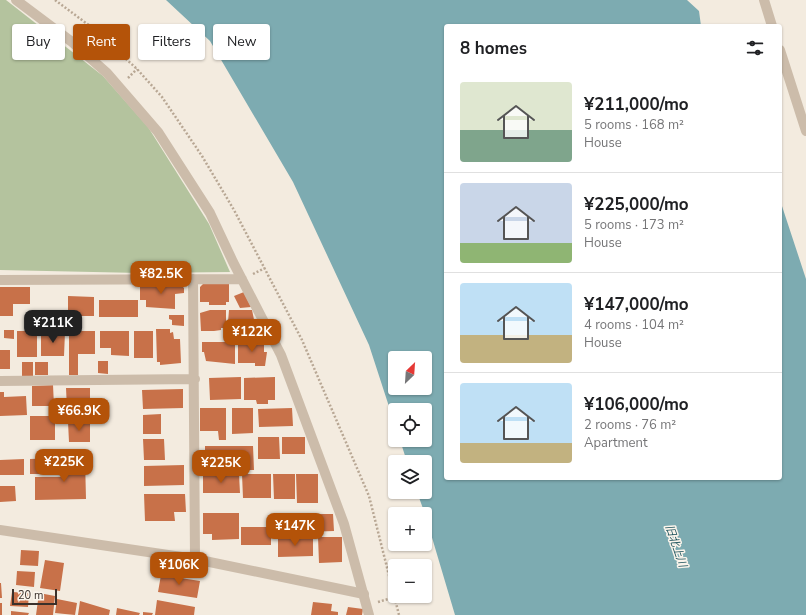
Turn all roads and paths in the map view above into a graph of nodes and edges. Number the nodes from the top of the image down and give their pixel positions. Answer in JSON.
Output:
{"nodes":[{"id":1,"x":16,"y":0,"type":"edge"},
{"id":2,"x":764,"y":0,"type":"edge"},
{"id":3,"x":771,"y":24,"type":"edge"},
{"id":4,"x":782,"y":56,"type":"edge"},
{"id":5,"x":806,"y":131,"type":"edge"},
{"id":6,"x":193,"y":279,"type":"junction"},
{"id":7,"x":242,"y":279,"type":"junction"},
{"id":8,"x":0,"y":280,"type":"edge"},
{"id":9,"x":195,"y":380,"type":"junction"},
{"id":10,"x":0,"y":381,"type":"edge"},
{"id":11,"x":0,"y":530,"type":"edge"},
{"id":12,"x":195,"y":559,"type":"junction"},
{"id":13,"x":364,"y":594,"type":"junction"},
{"id":14,"x":388,"y":600,"type":"edge"},
{"id":15,"x":368,"y":610,"type":"edge"}],
"edges":[{"from":1,"to":7,"type":"street"},
{"from":2,"to":3,"type":"street"},
{"from":4,"to":5,"type":"street"},
{"from":6,"to":7,"type":"street"},
{"from":6,"to":8,"type":"street"},
{"from":6,"to":9,"type":"street"},
{"from":7,"to":13,"type":"street"},
{"from":9,"to":10,"type":"street"},
{"from":9,"to":12,"type":"street"},
{"from":11,"to":12,"type":"street"},
{"from":12,"to":13,"type":"street"},
{"from":13,"to":15,"type":"street"},
{"from":14,"to":15,"type":"path"}]}
